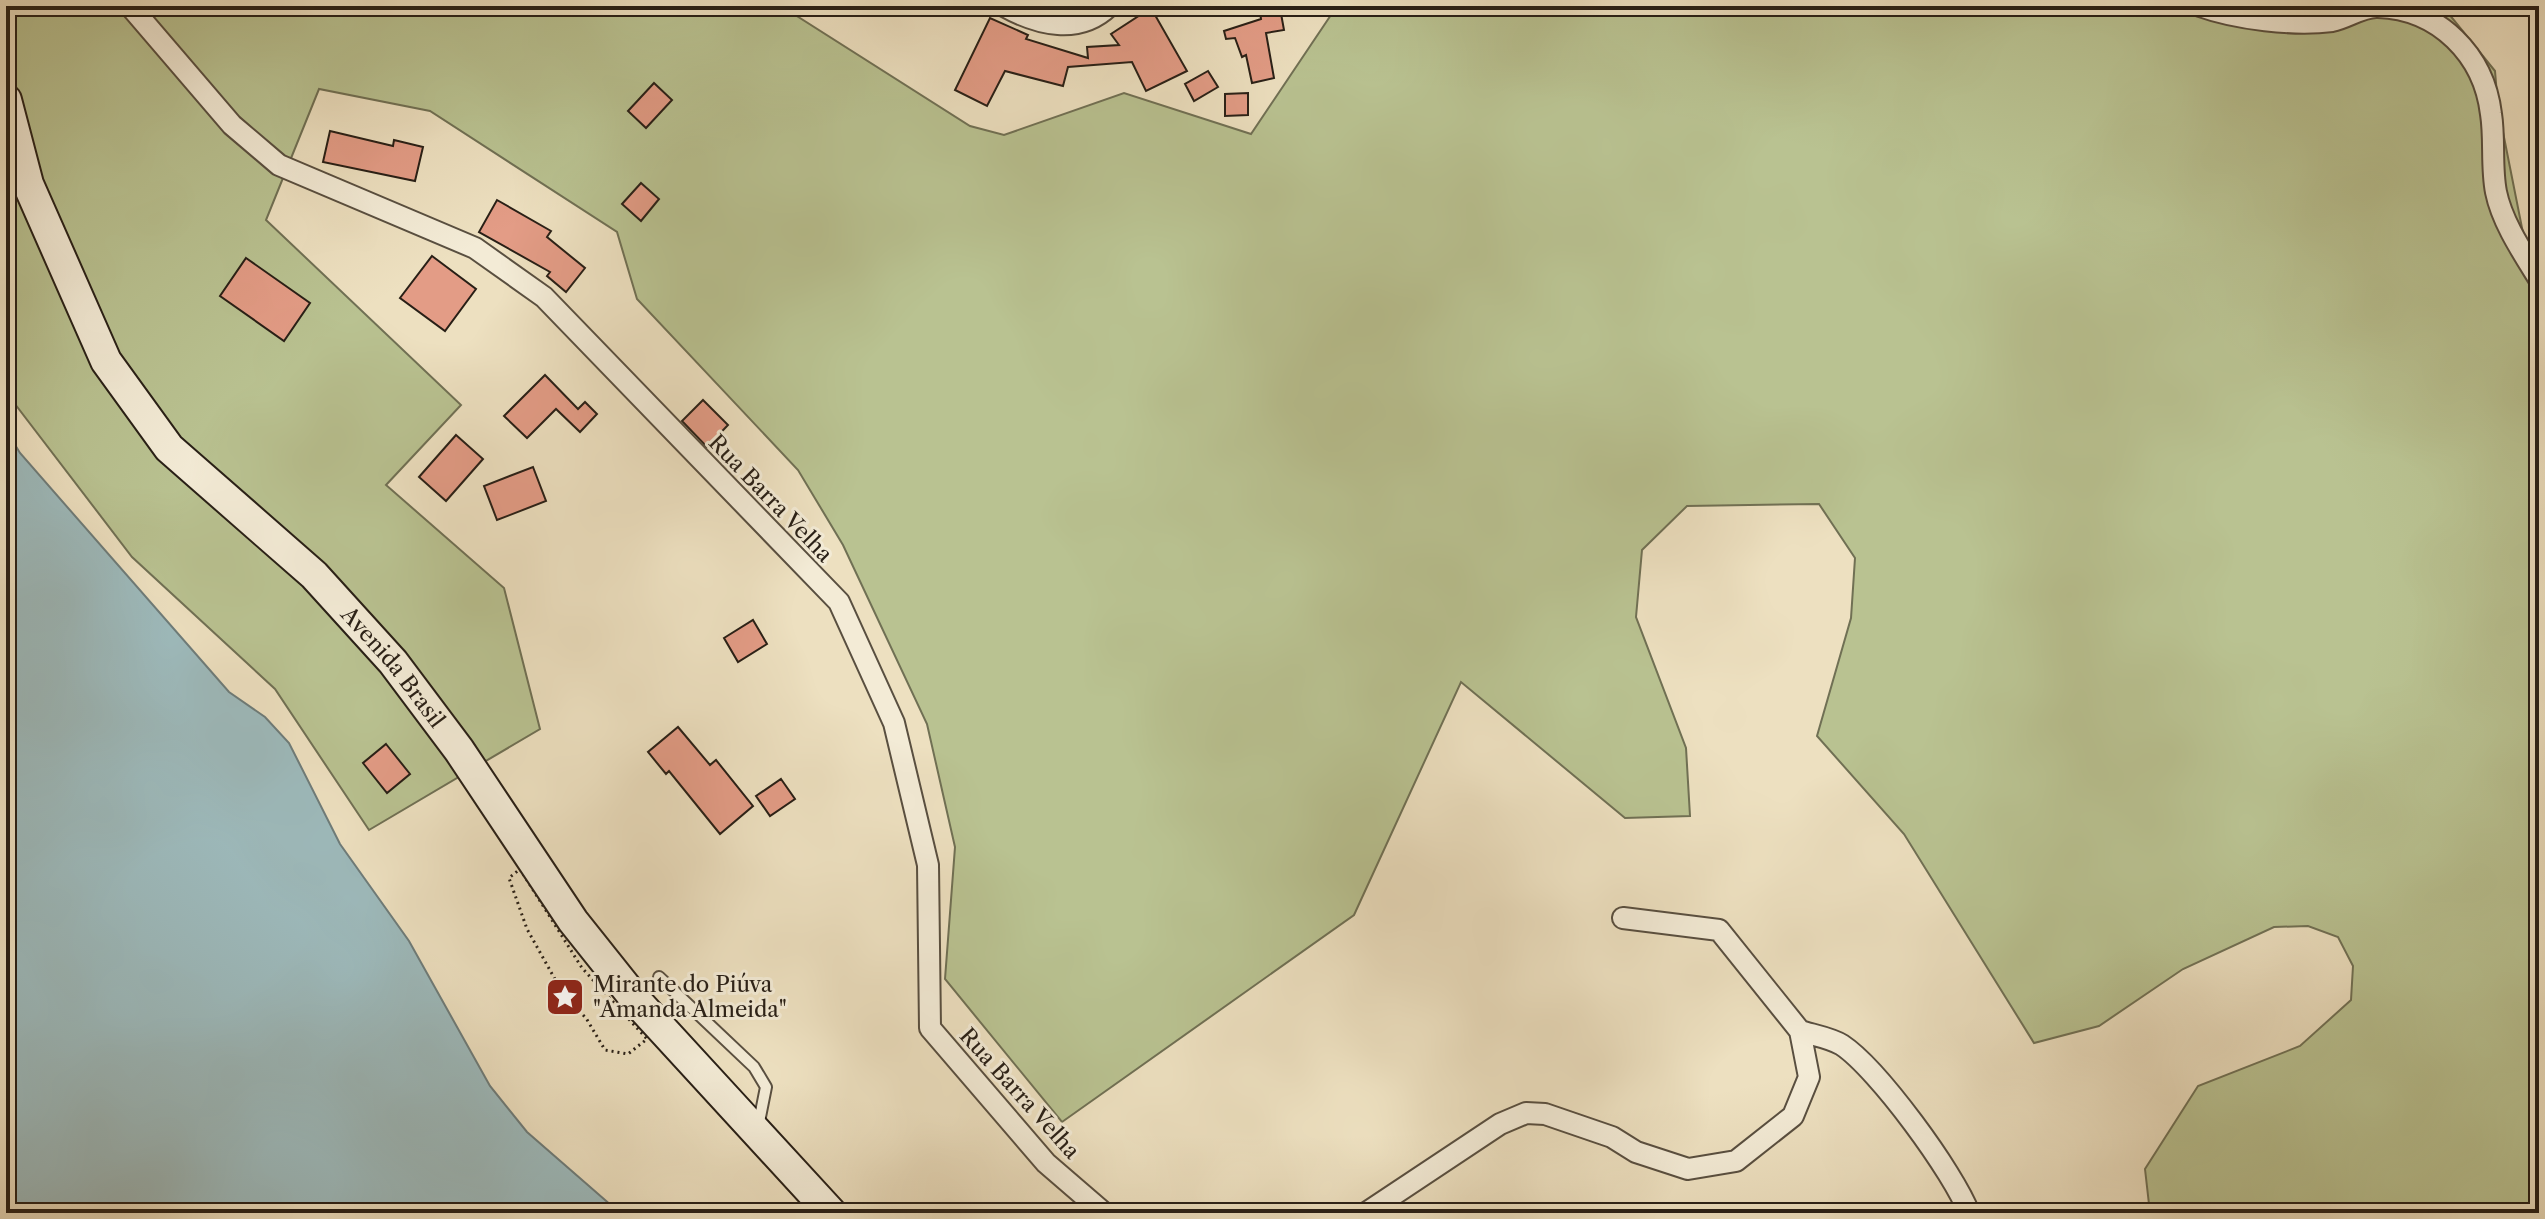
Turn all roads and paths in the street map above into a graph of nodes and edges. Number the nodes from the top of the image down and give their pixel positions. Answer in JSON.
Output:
{"nodes":[{"id":1,"x":130,"y":6,"type":"edge"},
{"id":2,"x":1004,"y":6,"type":"edge"},
{"id":3,"x":1109,"y":6,"type":"edge"},
{"id":4,"x":2200,"y":6,"type":"edge"},
{"id":5,"x":2332,"y":13,"type":"edge"},
{"id":6,"x":6,"y":100,"type":"edge"},
{"id":7,"x":2539,"y":279,"type":"edge"},
{"id":8,"x":520,"y":869,"type":"dead end"},
{"id":9,"x":1623,"y":918,"type":"dead end"},
{"id":10,"x":659,"y":977,"type":"dead end"},
{"id":11,"x":1800,"y":1031,"type":"junction"},
{"id":12,"x":647,"y":1039,"type":"dead end"},
{"id":13,"x":757,"y":1133,"type":"junction"},
{"id":14,"x":831,"y":1213,"type":"edge"},
{"id":15,"x":1104,"y":1213,"type":"edge"},
{"id":16,"x":1366,"y":1213,"type":"edge"},
{"id":17,"x":1969,"y":1213,"type":"edge"}],
"edges":[{"from":1,"to":15,"type":"street","name":"Rua Barra Velha"},
{"from":2,"to":3,"type":"street"},
{"from":4,"to":5,"type":"street"},
{"from":5,"to":7,"type":"street"},
{"from":6,"to":13,"type":"main road","name":"Avenida Brasil"},
{"from":8,"to":12,"type":"path"},
{"from":9,"to":11,"type":"street"},
{"from":10,"to":13,"type":"lane"},
{"from":11,"to":16,"type":"street"},
{"from":11,"to":17,"type":"street"},
{"from":13,"to":14,"type":"main road","name":"Avenida Brasil"}]}
